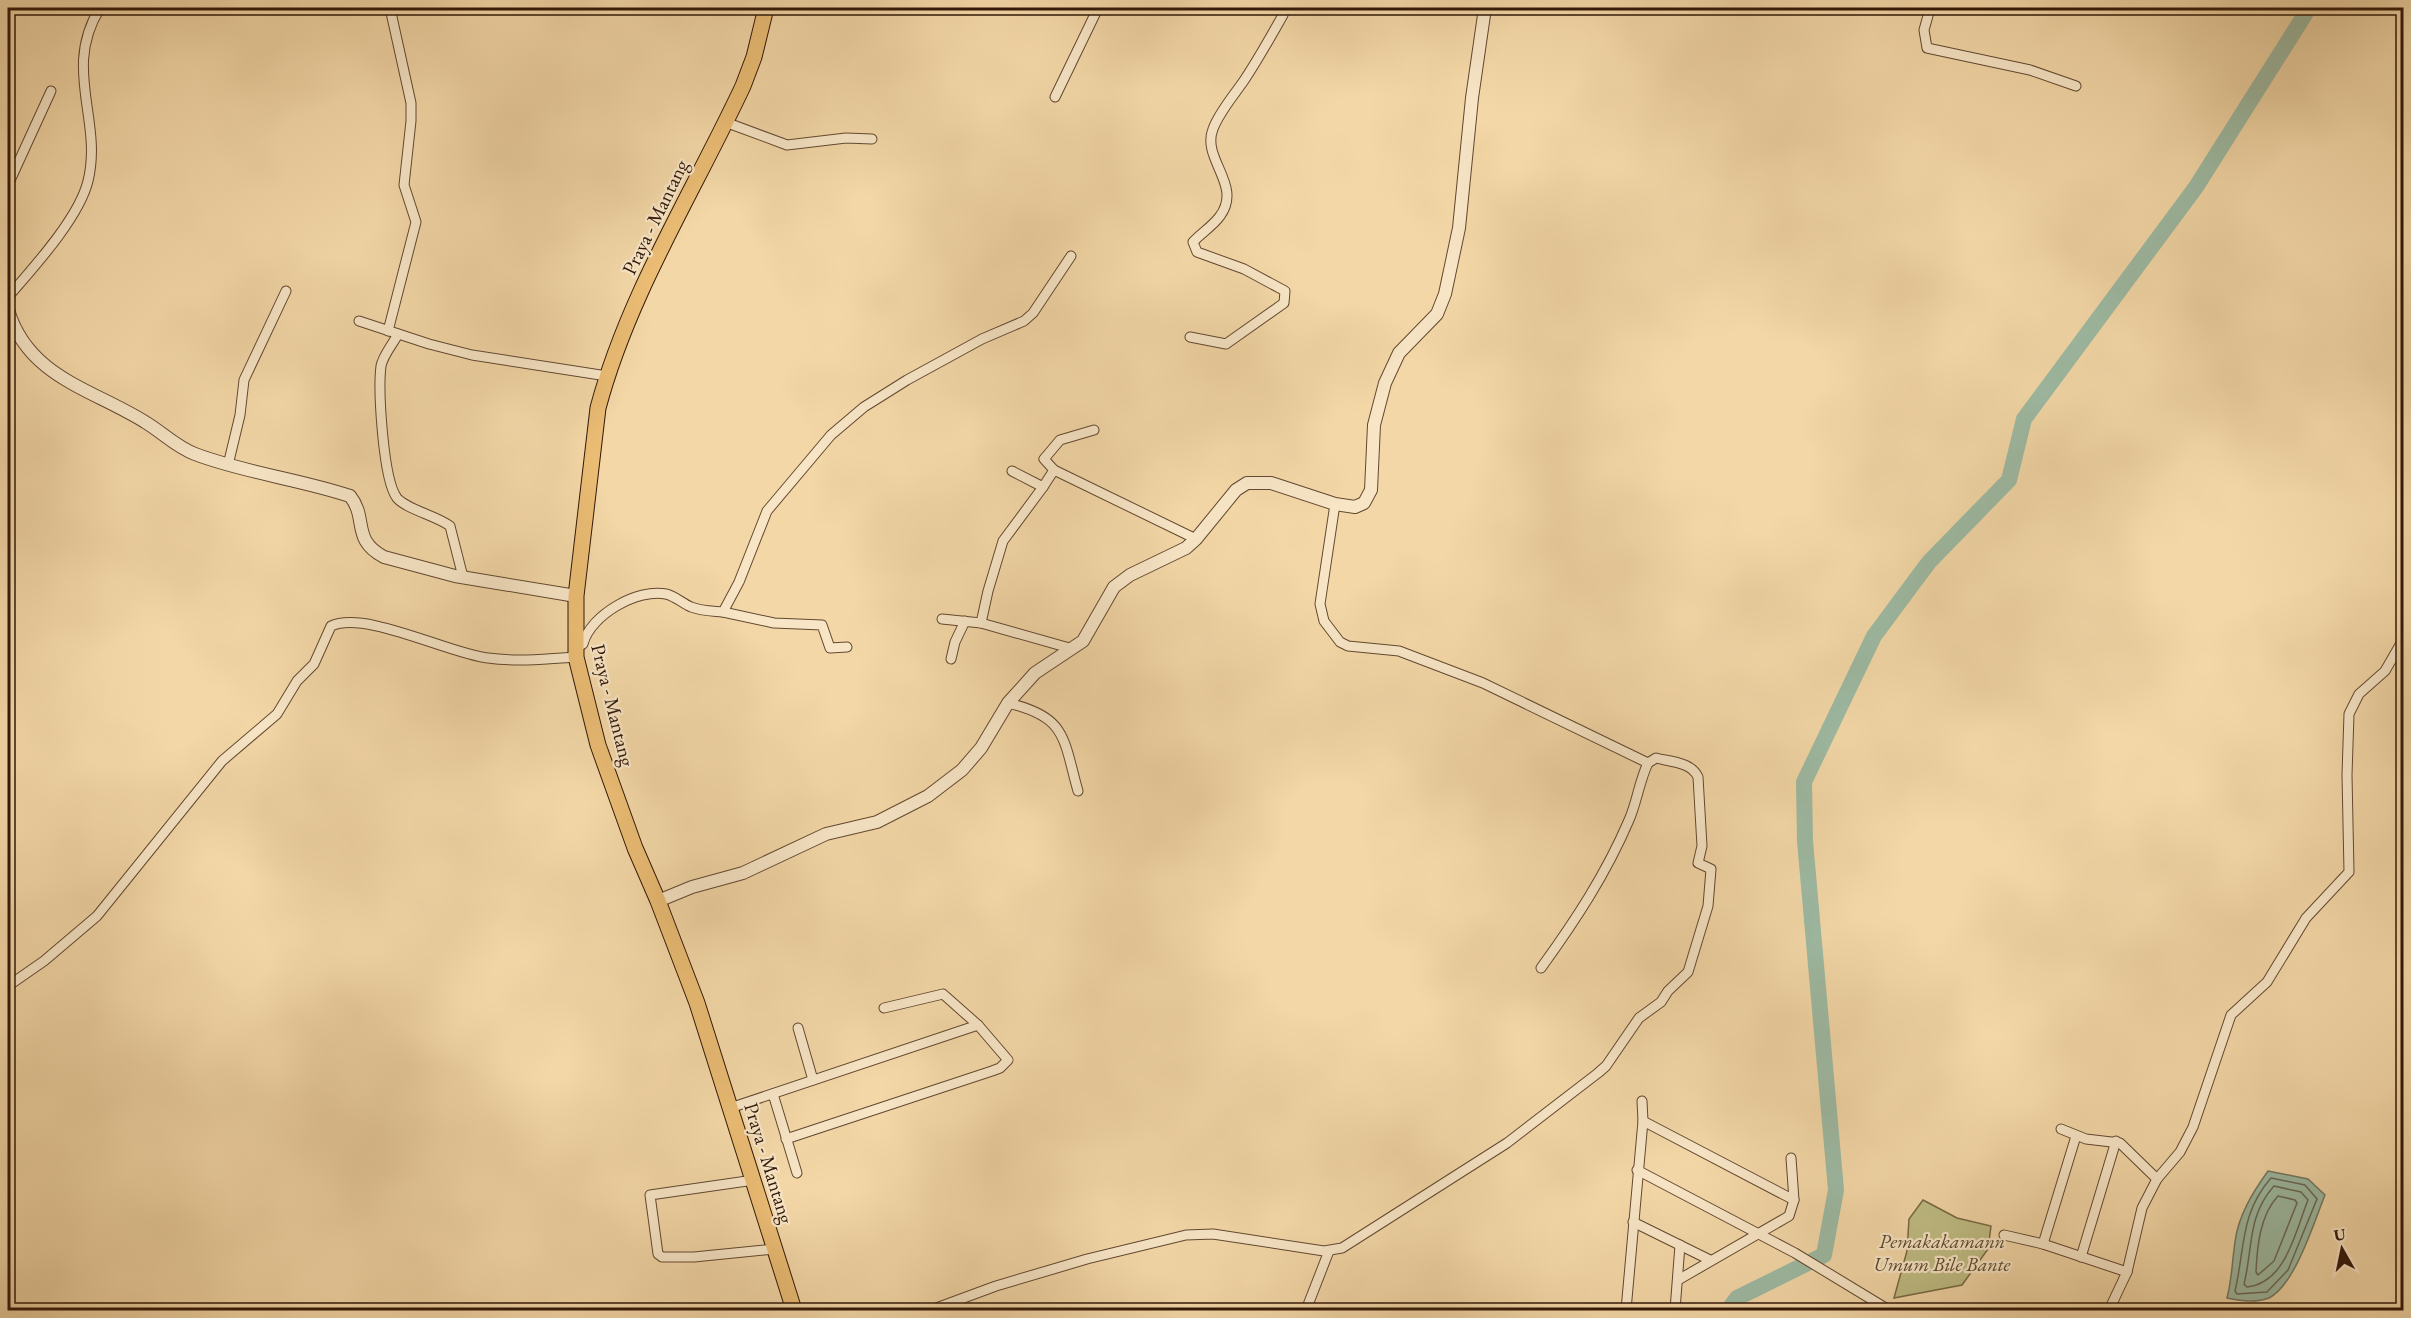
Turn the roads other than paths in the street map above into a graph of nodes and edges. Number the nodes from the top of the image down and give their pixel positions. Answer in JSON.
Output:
{"nodes":[{"id":1,"x":100,"y":8,"type":"edge"},
{"id":2,"x":390,"y":8,"type":"edge"},
{"id":3,"x":766,"y":8,"type":"edge"},
{"id":4,"x":1098,"y":8,"type":"edge"},
{"id":5,"x":1285,"y":8,"type":"edge"},
{"id":6,"x":1485,"y":8,"type":"edge"},
{"id":7,"x":1926,"y":8,"type":"edge"},
{"id":8,"x":2076,"y":86,"type":"dead end"},
{"id":9,"x":51,"y":91,"type":"dead end"},
{"id":10,"x":1055,"y":97,"type":"dead end"},
{"id":11,"x":725,"y":122,"type":"junction"},
{"id":12,"x":872,"y":139,"type":"dead end"},
{"id":13,"x":8,"y":184,"type":"edge"},
{"id":14,"x":1071,"y":256,"type":"dead end"},
{"id":15,"x":286,"y":291,"type":"dead end"},
{"id":16,"x":8,"y":297,"type":"edge"},
{"id":17,"x":8,"y":310,"type":"edge"},
{"id":18,"x":359,"y":321,"type":"dead end"},
{"id":19,"x":388,"y":331,"type":"junction"},
{"id":20,"x":398,"y":334,"type":"junction"},
{"id":21,"x":1191,"y":337,"type":"dead end"},
{"id":22,"x":607,"y":376,"type":"junction"},
{"id":23,"x":1094,"y":430,"type":"dead end"},
{"id":24,"x":228,"y":465,"type":"junction"},
{"id":25,"x":1054,"y":470,"type":"junction"},
{"id":26,"x":1012,"y":471,"type":"dead end"},
{"id":27,"x":1042,"y":487,"type":"junction"},
{"id":28,"x":1335,"y":504,"type":"junction"},
{"id":29,"x":1196,"y":539,"type":"junction"},
{"id":30,"x":464,"y":577,"type":"junction"},
{"id":31,"x":576,"y":596,"type":"junction"},
{"id":32,"x":723,"y":612,"type":"junction"},
{"id":33,"x":942,"y":619,"type":"dead end"},
{"id":34,"x":965,"y":621,"type":"junction"},
{"id":35,"x":981,"y":623,"type":"junction"},
{"id":36,"x":2403,"y":638,"type":"edge"},
{"id":37,"x":847,"y":647,"type":"dead end"},
{"id":38,"x":1073,"y":649,"type":"junction"},
{"id":39,"x":575,"y":652,"type":"junction"},
{"id":40,"x":951,"y":659,"type":"dead end"},
{"id":41,"x":1008,"y":703,"type":"junction"},
{"id":42,"x":1648,"y":763,"type":"junction"},
{"id":43,"x":1078,"y":791,"type":"dead end"},
{"id":44,"x":658,"y":901,"type":"junction"},
{"id":45,"x":1540,"y":968,"type":"dead end"},
{"id":46,"x":8,"y":986,"type":"edge"},
{"id":47,"x":884,"y":1008,"type":"dead end"},
{"id":48,"x":978,"y":1025,"type":"junction"},
{"id":49,"x":798,"y":1028,"type":"dead end"},
{"id":50,"x":813,"y":1080,"type":"junction"},
{"id":51,"x":773,"y":1094,"type":"junction"},
{"id":52,"x":1642,"y":1101,"type":"dead end"},
{"id":53,"x":730,"y":1108,"type":"junction"},
{"id":54,"x":1643,"y":1121,"type":"junction"},
{"id":55,"x":2061,"y":1129,"type":"dead end"},
{"id":56,"x":2076,"y":1136,"type":"junction"},
{"id":57,"x":786,"y":1139,"type":"junction"},
{"id":58,"x":2116,"y":1141,"type":"junction"},
{"id":59,"x":1791,"y":1158,"type":"dead end"},
{"id":60,"x":1637,"y":1170,"type":"junction"},
{"id":61,"x":797,"y":1173,"type":"dead end"},
{"id":62,"x":2157,"y":1179,"type":"junction"},
{"id":63,"x":754,"y":1180,"type":"junction"},
{"id":64,"x":1794,"y":1200,"type":"junction"},
{"id":65,"x":1634,"y":1222,"type":"junction"},
{"id":66,"x":1756,"y":1234,"type":"junction"},
{"id":67,"x":2004,"y":1236,"type":"dead end"},
{"id":68,"x":2043,"y":1244,"type":"junction"},
{"id":69,"x":1680,"y":1245,"type":"junction"},
{"id":70,"x":774,"y":1249,"type":"junction"},
{"id":71,"x":1329,"y":1251,"type":"junction"},
{"id":72,"x":2081,"y":1257,"type":"junction"},
{"id":73,"x":1710,"y":1260,"type":"junction"},
{"id":74,"x":2127,"y":1272,"type":"junction"},
{"id":75,"x":1678,"y":1280,"type":"junction"},
{"id":76,"x":794,"y":1311,"type":"edge"},
{"id":77,"x":931,"y":1311,"type":"edge"},
{"id":78,"x":1306,"y":1311,"type":"edge"},
{"id":79,"x":1626,"y":1311,"type":"edge"},
{"id":80,"x":1675,"y":1311,"type":"edge"},
{"id":81,"x":1889,"y":1311,"type":"edge"},
{"id":82,"x":2109,"y":1311,"type":"edge"}],
"edges":[{"from":1,"to":16,"type":"street"},
{"from":2,"to":19,"type":"street"},
{"from":3,"to":11,"type":"main road","name":"Praya - Mantang"},
{"from":4,"to":10,"type":"street"},
{"from":5,"to":21,"type":"street"},
{"from":6,"to":28,"type":"street"},
{"from":7,"to":8,"type":"street"},
{"from":9,"to":13,"type":"street"},
{"from":11,"to":12,"type":"street"},
{"from":11,"to":22,"type":"main road","name":"Praya - Mantang"},
{"from":14,"to":32,"type":"street"},
{"from":15,"to":24,"type":"street"},
{"from":17,"to":24,"type":"street"},
{"from":18,"to":19,"type":"street"},
{"from":19,"to":20,"type":"street"},
{"from":20,"to":22,"type":"street"},
{"from":20,"to":30,"type":"street"},
{"from":22,"to":31,"type":"main road","name":"Praya - Mantang"},
{"from":23,"to":25,"type":"street"},
{"from":24,"to":30,"type":"street"},
{"from":25,"to":27,"type":"street"},
{"from":25,"to":29,"type":"street"},
{"from":26,"to":27,"type":"street"},
{"from":27,"to":35,"type":"street"},
{"from":28,"to":29,"type":"street"},
{"from":28,"to":42,"type":"street"},
{"from":29,"to":38,"type":"street"},
{"from":30,"to":31,"type":"street"},
{"from":31,"to":39,"type":"main road","name":"Praya - Mantang"},
{"from":32,"to":37,"type":"street"},
{"from":32,"to":39,"type":"street"},
{"from":33,"to":34,"type":"street"},
{"from":34,"to":35,"type":"street"},
{"from":34,"to":40,"type":"street"},
{"from":35,"to":38,"type":"street"},
{"from":36,"to":62,"type":"street"},
{"from":38,"to":41,"type":"street"},
{"from":39,"to":44,"type":"main road","name":"Praya - Mantang"},
{"from":39,"to":46,"type":"street"},
{"from":41,"to":43,"type":"street"},
{"from":41,"to":44,"type":"street"},
{"from":42,"to":45,"type":"street"},
{"from":42,"to":71,"type":"street"},
{"from":44,"to":53,"type":"main road","name":"Praya - Mantang"},
{"from":47,"to":48,"type":"street"},
{"from":48,"to":50,"type":"street"},
{"from":48,"to":57,"type":"street"},
{"from":49,"to":50,"type":"street"},
{"from":50,"to":51,"type":"street"},
{"from":51,"to":53,"type":"street"},
{"from":51,"to":57,"type":"street"},
{"from":52,"to":54,"type":"street"},
{"from":53,"to":63,"type":"main road","name":"Praya - Mantang"},
{"from":54,"to":60,"type":"street"},
{"from":54,"to":64,"type":"street"},
{"from":55,"to":56,"type":"street"},
{"from":56,"to":58,"type":"street"},
{"from":56,"to":68,"type":"street"},
{"from":57,"to":61,"type":"street"},
{"from":58,"to":62,"type":"street"},
{"from":58,"to":72,"type":"street"},
{"from":59,"to":64,"type":"street"},
{"from":60,"to":65,"type":"street"},
{"from":60,"to":66,"type":"street"},
{"from":62,"to":74,"type":"street"},
{"from":63,"to":70,"type":"main road","name":"Praya - Mantang"},
{"from":63,"to":70,"type":"street"},
{"from":64,"to":66,"type":"street"},
{"from":65,"to":69,"type":"street"},
{"from":65,"to":79,"type":"street"},
{"from":66,"to":73,"type":"street"},
{"from":66,"to":81,"type":"street"},
{"from":67,"to":68,"type":"street"},
{"from":68,"to":72,"type":"street"},
{"from":69,"to":73,"type":"street"},
{"from":69,"to":75,"type":"street"},
{"from":70,"to":76,"type":"main road","name":"Praya - Mantang"},
{"from":71,"to":77,"type":"street"},
{"from":71,"to":78,"type":"street"},
{"from":72,"to":74,"type":"street"},
{"from":73,"to":75,"type":"street"},
{"from":74,"to":82,"type":"street"},
{"from":75,"to":80,"type":"street"}]}
